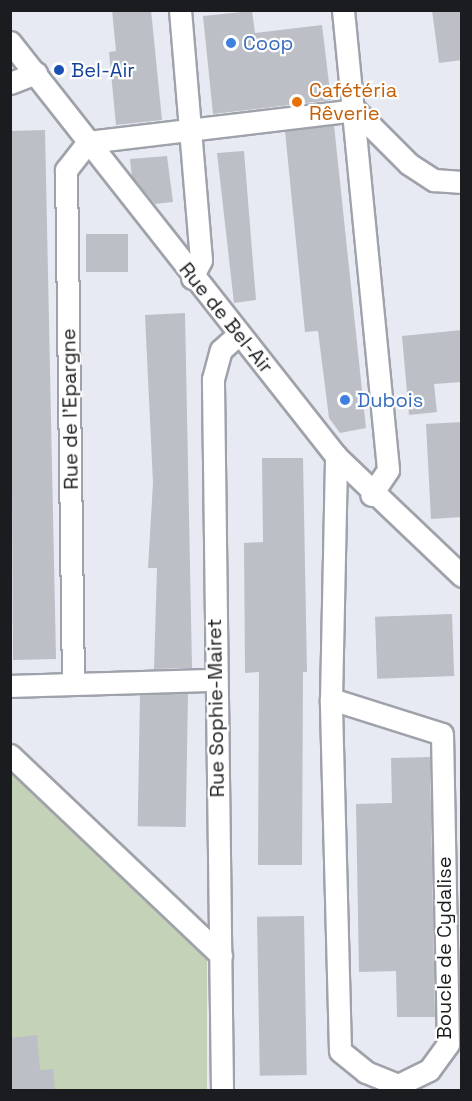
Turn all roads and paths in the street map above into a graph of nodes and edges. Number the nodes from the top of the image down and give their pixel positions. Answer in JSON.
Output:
{"nodes":[{"id":1,"x":180,"y":10,"type":"edge"},
{"id":2,"x":343,"y":10,"type":"edge"},
{"id":3,"x":10,"y":42,"type":"edge"},
{"id":4,"x":36,"y":73,"type":"junction"},
{"id":5,"x":10,"y":83,"type":"edge"},
{"id":6,"x":355,"y":110,"type":"junction"},
{"id":7,"x":191,"y":133,"type":"junction"},
{"id":8,"x":88,"y":142,"type":"junction"},
{"id":9,"x":462,"y":182,"type":"edge"},
{"id":10,"x":192,"y":278,"type":"junction"},
{"id":11,"x":238,"y":334,"type":"junction"},
{"id":12,"x":336,"y":456,"type":"junction"},
{"id":13,"x":371,"y":495,"type":"junction"},
{"id":14,"x":462,"y":576,"type":"edge"},
{"id":15,"x":215,"y":680,"type":"junction"},
{"id":16,"x":73,"y":684,"type":"junction"},
{"id":17,"x":10,"y":686,"type":"edge"},
{"id":18,"x":331,"y":699,"type":"junction"},
{"id":19,"x":10,"y":755,"type":"edge"},
{"id":20,"x":221,"y":955,"type":"junction"},
{"id":21,"x":222,"y":1090,"type":"edge"}],
"edges":[{"from":1,"to":7,"type":"street"},
{"from":2,"to":6,"type":"street"},
{"from":3,"to":4,"type":"street","name":"Rue de Bel-Air"},
{"from":4,"to":5,"type":"street"},
{"from":4,"to":8,"type":"street","name":"Rue de Bel-Air"},
{"from":6,"to":7,"type":"street"},
{"from":6,"to":9,"type":"street"},
{"from":6,"to":13,"type":"street"},
{"from":7,"to":8,"type":"street"},
{"from":7,"to":10,"type":"street"},
{"from":8,"to":10,"type":"street","name":"Rue de Bel-Air"},
{"from":8,"to":16,"type":"street","name":"Rue de l'Epargne"},
{"from":10,"to":11,"type":"street","name":"Rue de Bel-Air"},
{"from":11,"to":12,"type":"street","name":"Rue de Bel-Air"},
{"from":11,"to":15,"type":"street","name":"Rue Sophie-Mairet"},
{"from":12,"to":13,"type":"street","name":"Rue de Bel-Air"},
{"from":12,"to":18,"type":"street","name":"Boucle de Cydalise"},
{"from":13,"to":14,"type":"street","name":"Rue de Bel-Air"},
{"from":15,"to":16,"type":"street"},
{"from":15,"to":20,"type":"street","name":"Rue Sophie-Mairet"},
{"from":16,"to":17,"type":"street"},
{"from":18,"to":18,"type":"street","name":"Boucle de Cydalise"},
{"from":19,"to":20,"type":"street"},
{"from":20,"to":21,"type":"street","name":"Rue Sophie-Mairet"}]}
